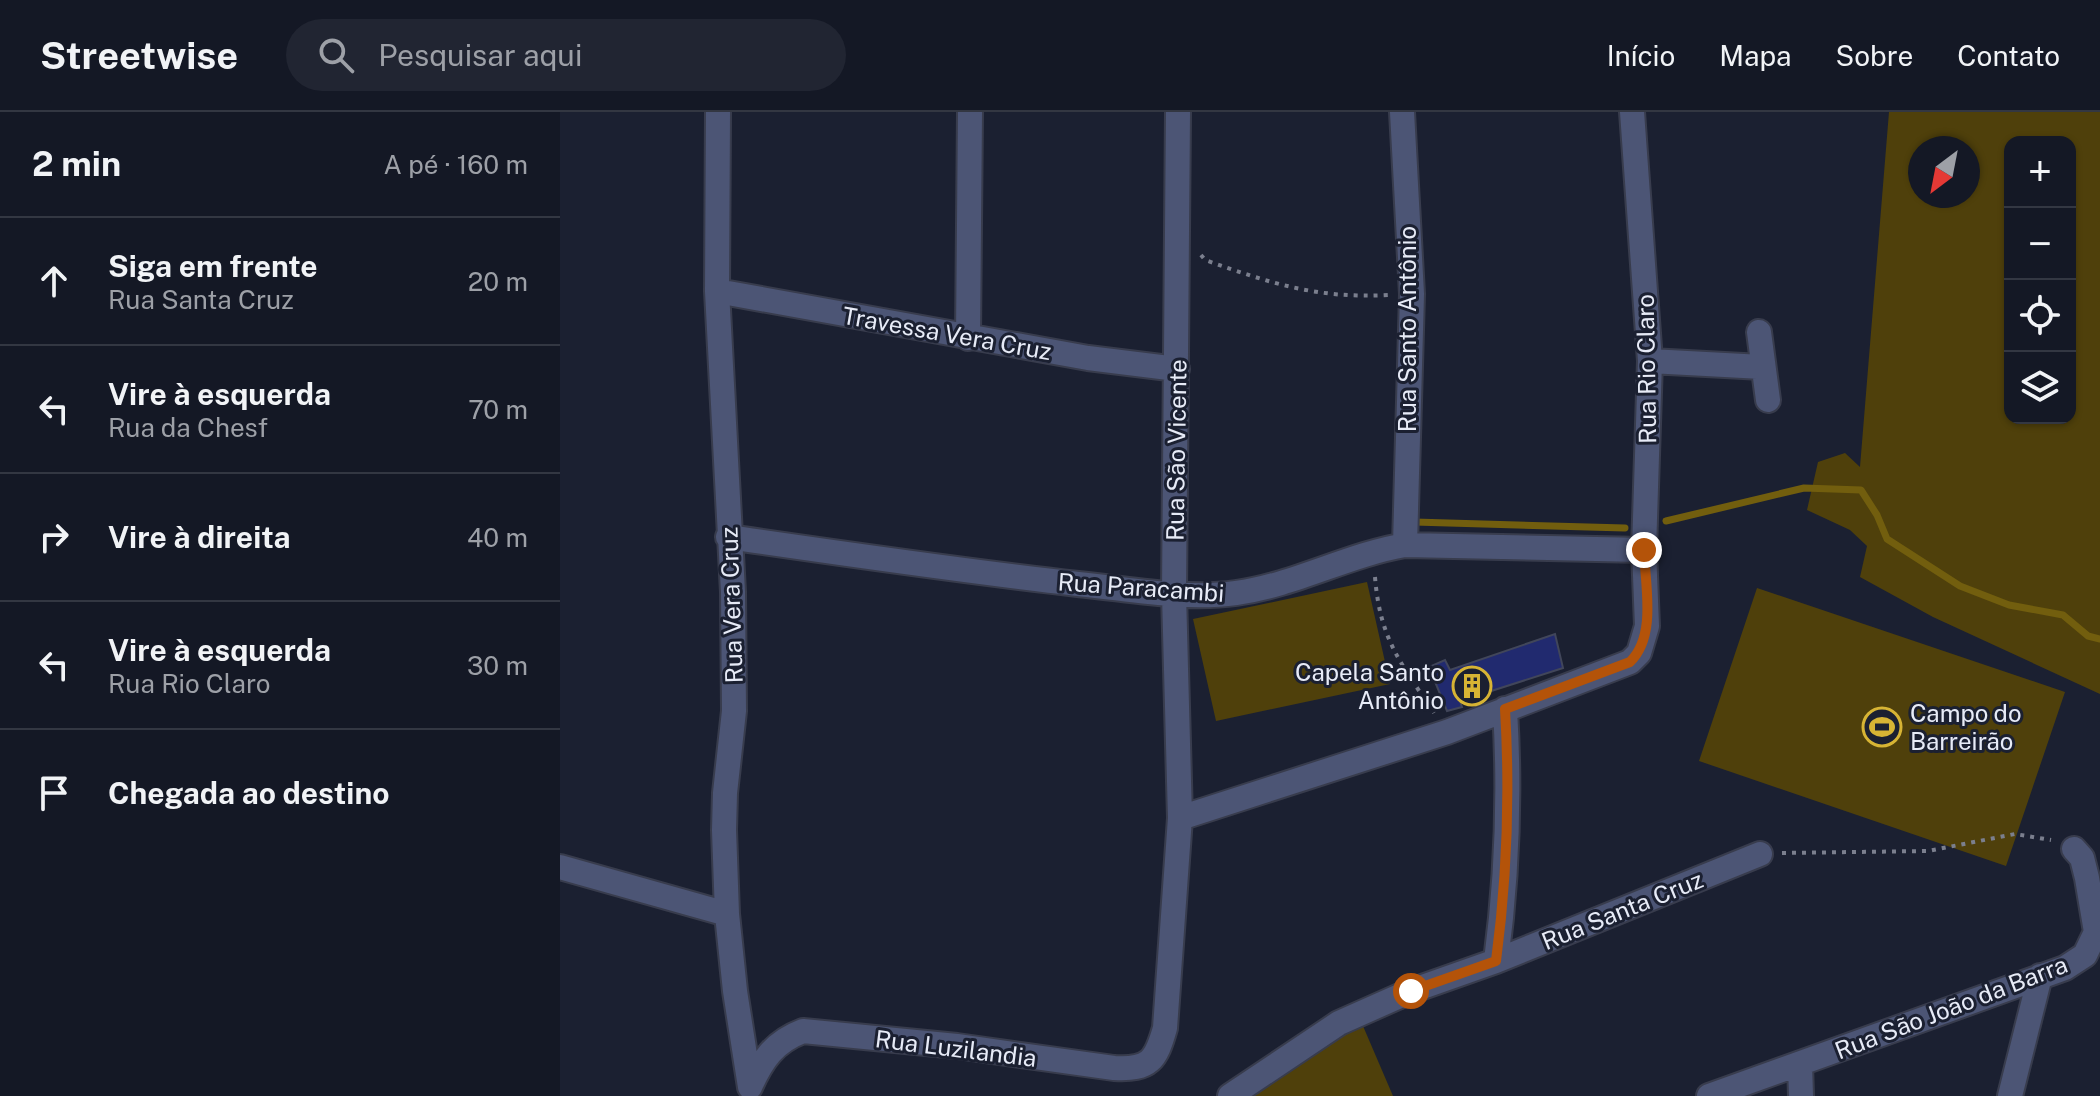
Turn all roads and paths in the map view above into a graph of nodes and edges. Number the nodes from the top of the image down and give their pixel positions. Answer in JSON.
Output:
{"nodes":[{"id":1,"x":718,"y":112,"type":"edge"},
{"id":2,"x":970,"y":112,"type":"edge"},
{"id":3,"x":1178,"y":112,"type":"edge"},
{"id":4,"x":1402,"y":112,"type":"edge"},
{"id":5,"x":1632,"y":112,"type":"edge"},
{"id":6,"x":1177,"y":224,"type":"junction"},
{"id":7,"x":717,"y":291,"type":"junction"},
{"id":8,"x":1412,"y":294,"type":"junction"},
{"id":9,"x":1759,"y":332,"type":"dead end"},
{"id":10,"x":968,"y":338,"type":"junction"},
{"id":11,"x":1650,"y":361,"type":"junction"},
{"id":12,"x":1762,"y":367,"type":"junction"},
{"id":13,"x":1177,"y":369,"type":"junction"},
{"id":14,"x":1768,"y":400,"type":"dead end"},
{"id":15,"x":728,"y":537,"type":"junction"},
{"id":16,"x":1405,"y":545,"type":"junction"},
{"id":17,"x":1644,"y":550,"type":"junction"},
{"id":18,"x":1373,"y":551,"type":"junction"},
{"id":19,"x":1174,"y":594,"type":"junction"},
{"id":20,"x":1505,"y":709,"type":"junction"},
{"id":21,"x":1447,"y":732,"type":"junction"},
{"id":22,"x":1180,"y":818,"type":"junction"},
{"id":23,"x":2074,"y":849,"type":"joint"},
{"id":24,"x":1760,"y":854,"type":"joint"},
{"id":25,"x":560,"y":867,"type":"edge"},
{"id":26,"x":727,"y":914,"type":"junction"},
{"id":27,"x":1496,"y":961,"type":"junction"},
{"id":28,"x":2040,"y":976,"type":"junction"},
{"id":29,"x":1165,"y":1028,"type":"joint"},
{"id":30,"x":1800,"y":1064,"type":"junction"},
{"id":31,"x":750,"y":1092,"type":"edge"},
{"id":32,"x":1230,"y":1096,"type":"edge"},
{"id":33,"x":1709,"y":1096,"type":"edge"},
{"id":34,"x":1801,"y":1096,"type":"edge"},
{"id":35,"x":2010,"y":1096,"type":"edge"}],
"edges":[{"from":1,"to":7,"type":"street","name":"Rua Vera Cruz"},
{"from":2,"to":10,"type":"street"},
{"from":3,"to":6,"type":"street","name":"Rua São Vicente"},
{"from":4,"to":8,"type":"street","name":"Rua Santo Antônio"},
{"from":5,"to":11,"type":"street","name":"Rua Rio Claro"},
{"from":6,"to":8,"type":"path"},
{"from":6,"to":13,"type":"street","name":"Rua São Vicente"},
{"from":7,"to":10,"type":"street","name":"Travessa Vera Cruz"},
{"from":7,"to":15,"type":"street","name":"Rua Vera Cruz"},
{"from":8,"to":16,"type":"street","name":"Rua Santo Antônio"},
{"from":9,"to":12,"type":"street"},
{"from":10,"to":13,"type":"street","name":"Travessa Vera Cruz"},
{"from":11,"to":12,"type":"street"},
{"from":11,"to":17,"type":"street","name":"Rua Rio Claro"},
{"from":12,"to":14,"type":"street"},
{"from":13,"to":19,"type":"street","name":"Rua São Vicente"},
{"from":15,"to":19,"type":"street","name":"Rua Paracambi"},
{"from":15,"to":26,"type":"street","name":"Rua Vera Cruz"},
{"from":16,"to":17,"type":"street","name":"Rua Paracambi"},
{"from":16,"to":18,"type":"street","name":"Rua Paracambi"},
{"from":17,"to":20,"type":"street","name":"Rua Rio Claro"},
{"from":18,"to":19,"type":"street","name":"Rua Paracambi"},
{"from":18,"to":21,"type":"path"},
{"from":19,"to":22,"type":"street","name":"Rua São Vicente"},
{"from":20,"to":21,"type":"street"},
{"from":20,"to":27,"type":"street"},
{"from":21,"to":22,"type":"street"},
{"from":22,"to":29,"type":"street","name":"Rua São Vicente"},
{"from":23,"to":24,"type":"path"},
{"from":23,"to":28,"type":"street","name":"Rua São João da Barra"},
{"from":24,"to":27,"type":"street","name":"Rua Santa Cruz"},
{"from":25,"to":26,"type":"street"},
{"from":26,"to":31,"type":"street","name":"Rua Vera Cruz"},
{"from":27,"to":32,"type":"street","name":"Rua Santa Cruz"},
{"from":28,"to":30,"type":"street","name":"Rua São João da Barra"},
{"from":28,"to":35,"type":"street"},
{"from":29,"to":31,"type":"street","name":"Rua Luzilandia"},
{"from":30,"to":33,"type":"street","name":"Rua São João da Barra"},
{"from":30,"to":34,"type":"street"}]}
